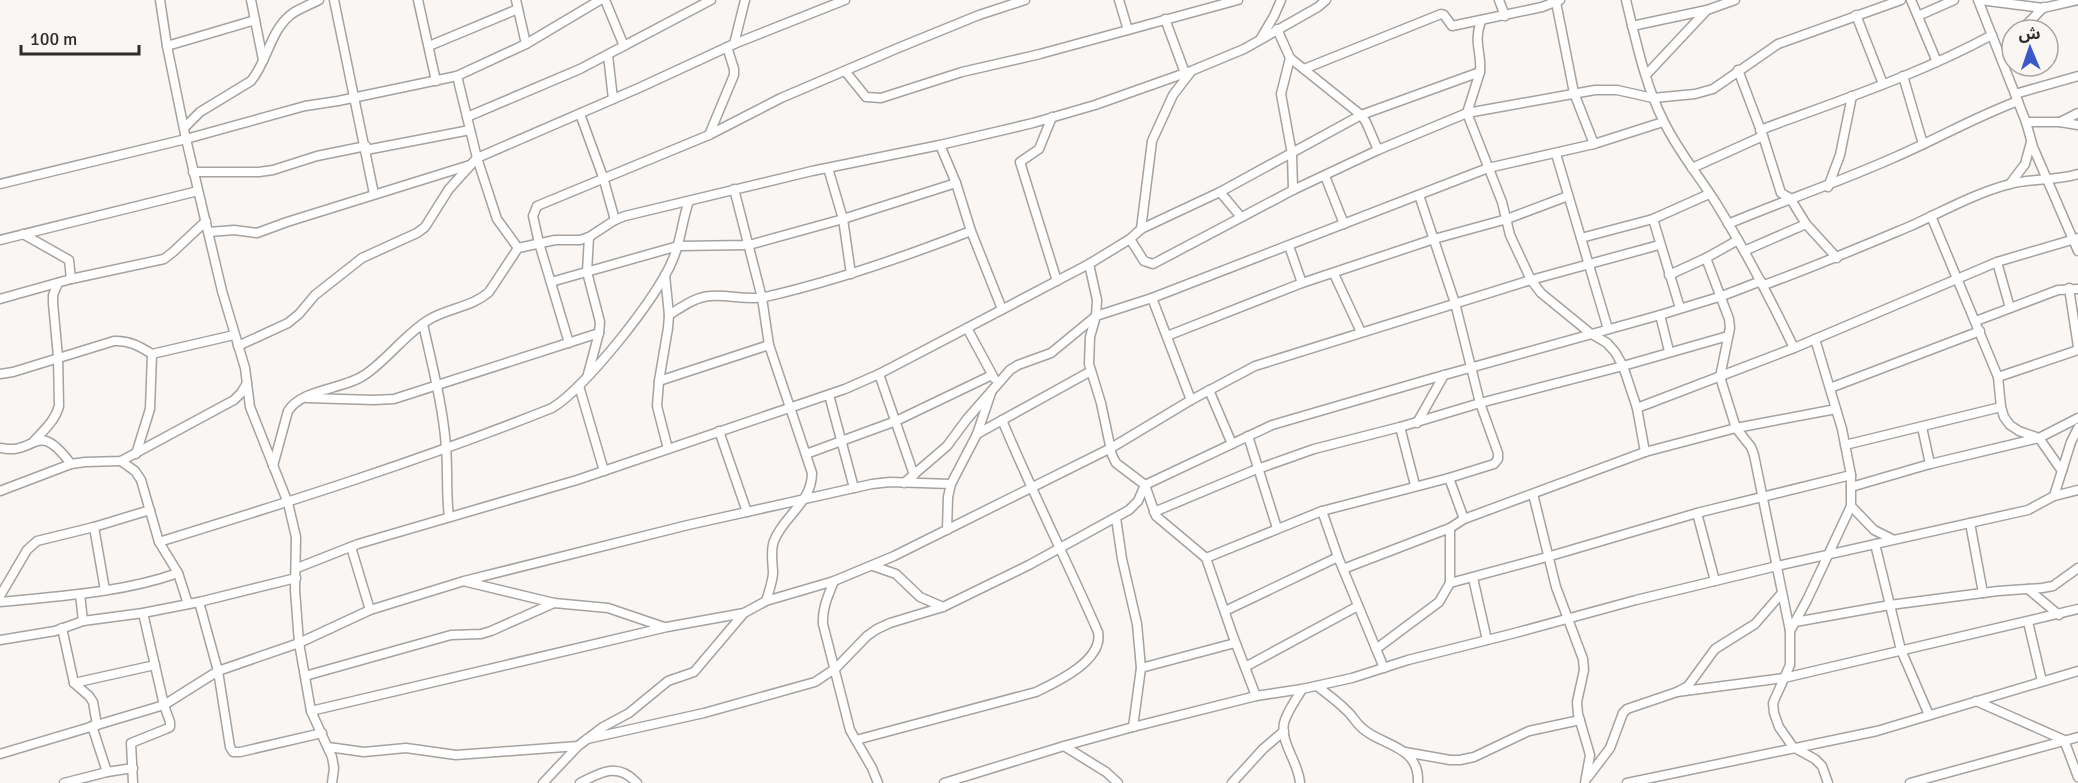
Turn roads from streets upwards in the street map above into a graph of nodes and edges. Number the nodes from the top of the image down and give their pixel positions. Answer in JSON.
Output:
{"nodes":[{"id":1,"x":160,"y":0,"type":"edge"},
{"id":2,"x":251,"y":0,"type":"edge"},
{"id":3,"x":319,"y":0,"type":"edge"},
{"id":4,"x":334,"y":0,"type":"edge"},
{"id":5,"x":418,"y":0,"type":"edge"},
{"id":6,"x":600,"y":0,"type":"edge"},
{"id":7,"x":605,"y":0,"type":"edge"},
{"id":8,"x":711,"y":0,"type":"edge"},
{"id":9,"x":745,"y":0,"type":"edge"},
{"id":10,"x":845,"y":0,"type":"edge"},
{"id":11,"x":1024,"y":0,"type":"edge"},
{"id":12,"x":1119,"y":0,"type":"edge"},
{"id":13,"x":1238,"y":0,"type":"edge"},
{"id":14,"x":1281,"y":0,"type":"edge"},
{"id":15,"x":1326,"y":0,"type":"edge"},
{"id":16,"x":1499,"y":0,"type":"edge"},
{"id":17,"x":1626,"y":0,"type":"edge"},
{"id":18,"x":1735,"y":0,"type":"edge"},
{"id":19,"x":1901,"y":0,"type":"edge"},
{"id":20,"x":1911,"y":0,"type":"edge"},
{"id":21,"x":1954,"y":0,"type":"edge"},
{"id":22,"x":1979,"y":0,"type":"edge"},
{"id":23,"x":2052,"y":0,"type":"edge"},
{"id":24,"x":2078,"y":0,"type":"edge"},
{"id":25,"x":1558,"y":1,"type":"edge"},
{"id":26,"x":517,"y":4,"type":"edge"},
{"id":27,"x":2043,"y":8,"type":"junction"},
{"id":28,"x":1707,"y":10,"type":"junction"},
{"id":29,"x":1856,"y":15,"type":"junction"},
{"id":30,"x":1505,"y":16,"type":"junction"},
{"id":31,"x":1918,"y":16,"type":"junction"},
{"id":32,"x":2033,"y":18,"type":"edge"},
{"id":33,"x":1165,"y":19,"type":"junction"},
{"id":34,"x":255,"y":20,"type":"junction"},
{"id":35,"x":1481,"y":21,"type":"junction"},
{"id":36,"x":1632,"y":26,"type":"junction"},
{"id":37,"x":1277,"y":29,"type":"junction"},
{"id":38,"x":1128,"y":30,"type":"junction"},
{"id":39,"x":1992,"y":35,"type":"junction"},
{"id":40,"x":1261,"y":38,"type":"junction"},
{"id":41,"x":526,"y":44,"type":"junction"},
{"id":42,"x":731,"y":45,"type":"junction"},
{"id":43,"x":167,"y":46,"type":"junction"},
{"id":44,"x":429,"y":46,"type":"junction"},
{"id":45,"x":624,"y":46,"type":"junction"},
{"id":46,"x":608,"y":54,"type":"junction"},
{"id":47,"x":2000,"y":55,"type":"edge"},
{"id":48,"x":1290,"y":57,"type":"junction"},
{"id":49,"x":263,"y":61,"type":"junction"},
{"id":50,"x":1937,"y":62,"type":"junction"},
{"id":51,"x":1304,"y":69,"type":"junction"},
{"id":52,"x":1738,"y":70,"type":"junction"},
{"id":53,"x":845,"y":71,"type":"junction"},
{"id":54,"x":1188,"y":72,"type":"junction"},
{"id":55,"x":1480,"y":72,"type":"junction"},
{"id":56,"x":1646,"y":75,"type":"junction"},
{"id":57,"x":457,"y":76,"type":"junction"},
{"id":58,"x":1903,"y":76,"type":"junction"},
{"id":59,"x":2078,"y":76,"type":"edge"},
{"id":60,"x":2009,"y":78,"type":"edge"},
{"id":61,"x":436,"y":81,"type":"junction"},
{"id":62,"x":1883,"y":84,"type":"junction"},
{"id":63,"x":1574,"y":93,"type":"junction"},
{"id":64,"x":1852,"y":96,"type":"junction"},
{"id":65,"x":2016,"y":97,"type":"junction"},
{"id":66,"x":354,"y":98,"type":"junction"},
{"id":67,"x":1653,"y":98,"type":"junction"},
{"id":68,"x":613,"y":99,"type":"junction"},
{"id":69,"x":1467,"y":112,"type":"junction"},
{"id":70,"x":2078,"y":113,"type":"edge"},
{"id":71,"x":579,"y":114,"type":"junction"},
{"id":72,"x":1361,"y":115,"type":"junction"},
{"id":73,"x":467,"y":117,"type":"junction"},
{"id":74,"x":1052,"y":117,"type":"junction"},
{"id":75,"x":1663,"y":122,"type":"junction"},
{"id":76,"x":2026,"y":122,"type":"junction"},
{"id":77,"x":2060,"y":122,"type":"junction"},
{"id":78,"x":2078,"y":125,"type":"edge"},
{"id":79,"x":184,"y":128,"type":"junction"},
{"id":80,"x":470,"y":130,"type":"junction"},
{"id":81,"x":1762,"y":133,"type":"junction"},
{"id":82,"x":709,"y":135,"type":"junction"},
{"id":83,"x":186,"y":140,"type":"junction"},
{"id":84,"x":2031,"y":140,"type":"junction"},
{"id":85,"x":1594,"y":144,"type":"junction"},
{"id":86,"x":1923,"y":144,"type":"junction"},
{"id":87,"x":940,"y":145,"type":"junction"},
{"id":88,"x":366,"y":148,"type":"junction"},
{"id":89,"x":1378,"y":150,"type":"junction"},
{"id":90,"x":1292,"y":154,"type":"junction"},
{"id":91,"x":1556,"y":154,"type":"junction"},
{"id":92,"x":474,"y":161,"type":"junction"},
{"id":93,"x":828,"y":168,"type":"junction"},
{"id":94,"x":1488,"y":168,"type":"junction"},
{"id":95,"x":1692,"y":168,"type":"junction"},
{"id":96,"x":193,"y":172,"type":"junction"},
{"id":97,"x":2078,"y":174,"type":"edge"},
{"id":98,"x":1325,"y":176,"type":"junction"},
{"id":99,"x":603,"y":177,"type":"junction"},
{"id":100,"x":2047,"y":178,"type":"junction"},
{"id":101,"x":956,"y":183,"type":"junction"},
{"id":102,"x":0,"y":184,"type":"edge"},
{"id":103,"x":2010,"y":184,"type":"junction"},
{"id":104,"x":1828,"y":186,"type":"junction"},
{"id":105,"x":734,"y":189,"type":"junction"},
{"id":106,"x":1293,"y":190,"type":"junction"},
{"id":107,"x":198,"y":191,"type":"junction"},
{"id":108,"x":1220,"y":192,"type":"junction"},
{"id":109,"x":374,"y":194,"type":"junction"},
{"id":110,"x":1709,"y":194,"type":"junction"},
{"id":111,"x":1419,"y":195,"type":"junction"},
{"id":112,"x":1568,"y":196,"type":"junction"},
{"id":113,"x":1790,"y":198,"type":"junction"},
{"id":114,"x":689,"y":201,"type":"junction"},
{"id":115,"x":1931,"y":216,"type":"junction"},
{"id":116,"x":1241,"y":217,"type":"junction"},
{"id":117,"x":843,"y":219,"type":"junction"},
{"id":118,"x":1507,"y":219,"type":"junction"},
{"id":119,"x":1653,"y":219,"type":"junction"},
{"id":120,"x":615,"y":220,"type":"junction"},
{"id":121,"x":206,"y":221,"type":"junction"},
{"id":122,"x":1344,"y":224,"type":"junction"},
{"id":123,"x":1728,"y":224,"type":"junction"},
{"id":124,"x":1806,"y":224,"type":"junction"},
{"id":125,"x":1141,"y":229,"type":"junction"},
{"id":126,"x":971,"y":231,"type":"junction"},
{"id":127,"x":208,"y":232,"type":"junction"},
{"id":128,"x":23,"y":234,"type":"junction"},
{"id":129,"x":588,"y":237,"type":"junction"},
{"id":130,"x":1581,"y":238,"type":"junction"},
{"id":131,"x":1130,"y":239,"type":"junction"},
{"id":132,"x":1434,"y":239,"type":"junction"},
{"id":133,"x":2076,"y":239,"type":"edge"},
{"id":134,"x":0,"y":240,"type":"edge"},
{"id":135,"x":1738,"y":240,"type":"junction"},
{"id":136,"x":539,"y":243,"type":"junction"},
{"id":137,"x":749,"y":245,"type":"junction"},
{"id":138,"x":1659,"y":245,"type":"junction"},
{"id":139,"x":678,"y":246,"type":"junction"},
{"id":140,"x":1289,"y":246,"type":"junction"},
{"id":141,"x":518,"y":248,"type":"junction"},
{"id":142,"x":1744,"y":251,"type":"junction"},
{"id":143,"x":2078,"y":251,"type":"edge"},
{"id":144,"x":1706,"y":258,"type":"junction"},
{"id":145,"x":1837,"y":258,"type":"junction"},
{"id":146,"x":1997,"y":262,"type":"junction"},
{"id":147,"x":1089,"y":264,"type":"junction"},
{"id":148,"x":1590,"y":265,"type":"junction"},
{"id":149,"x":587,"y":272,"type":"junction"},
{"id":150,"x":851,"y":274,"type":"junction"},
{"id":151,"x":1334,"y":274,"type":"junction"},
{"id":152,"x":665,"y":275,"type":"junction"},
{"id":153,"x":1669,"y":276,"type":"junction"},
{"id":154,"x":1956,"y":278,"type":"junction"},
{"id":155,"x":71,"y":279,"type":"junction"},
{"id":156,"x":1531,"y":280,"type":"junction"},
{"id":157,"x":1057,"y":281,"type":"junction"},
{"id":158,"x":551,"y":282,"type":"junction"},
{"id":159,"x":58,"y":283,"type":"junction"},
{"id":160,"x":1302,"y":283,"type":"junction"},
{"id":161,"x":1762,"y":283,"type":"junction"},
{"id":162,"x":2073,"y":289,"type":"edge"},
{"id":163,"x":1722,"y":296,"type":"junction"},
{"id":164,"x":762,"y":298,"type":"junction"},
{"id":165,"x":1152,"y":298,"type":"junction"},
{"id":166,"x":0,"y":299,"type":"edge"},
{"id":167,"x":1455,"y":303,"type":"junction"},
{"id":168,"x":1680,"y":308,"type":"junction"},
{"id":169,"x":2010,"y":308,"type":"junction"},
{"id":170,"x":1002,"y":309,"type":"junction"},
{"id":171,"x":669,"y":315,"type":"junction"},
{"id":172,"x":1660,"y":315,"type":"junction"},
{"id":173,"x":1096,"y":316,"type":"junction"},
{"id":174,"x":1976,"y":321,"type":"junction"},
{"id":175,"x":423,"y":324,"type":"junction"},
{"id":176,"x":967,"y":328,"type":"junction"},
{"id":177,"x":1608,"y":328,"type":"junction"},
{"id":178,"x":1361,"y":332,"type":"junction"},
{"id":179,"x":1980,"y":332,"type":"junction"},
{"id":180,"x":599,"y":333,"type":"junction"},
{"id":181,"x":1590,"y":333,"type":"junction"},
{"id":182,"x":234,"y":335,"type":"junction"},
{"id":183,"x":1167,"y":336,"type":"junction"},
{"id":184,"x":1728,"y":336,"type":"junction"},
{"id":185,"x":1815,"y":339,"type":"junction"},
{"id":186,"x":569,"y":343,"type":"junction"},
{"id":187,"x":769,"y":345,"type":"junction"},
{"id":188,"x":238,"y":346,"type":"junction"},
{"id":189,"x":1794,"y":348,"type":"junction"},
{"id":190,"x":2078,"y":349,"type":"edge"},
{"id":191,"x":1669,"y":351,"type":"junction"},
{"id":192,"x":152,"y":354,"type":"junction"},
{"id":193,"x":58,"y":357,"type":"junction"},
{"id":194,"x":1623,"y":366,"type":"junction"},
{"id":195,"x":1471,"y":367,"type":"junction"},
{"id":196,"x":1091,"y":371,"type":"junction"},
{"id":197,"x":0,"y":374,"type":"edge"},
{"id":198,"x":879,"y":374,"type":"junction"},
{"id":199,"x":1444,"y":375,"type":"junction"},
{"id":200,"x":587,"y":377,"type":"junction"},
{"id":201,"x":1720,"y":377,"type":"junction"},
{"id":202,"x":1998,"y":377,"type":"junction"},
{"id":203,"x":659,"y":381,"type":"junction"},
{"id":204,"x":247,"y":382,"type":"junction"},
{"id":205,"x":994,"y":383,"type":"junction"},
{"id":206,"x":437,"y":385,"type":"junction"},
{"id":207,"x":579,"y":386,"type":"junction"},
{"id":208,"x":1830,"y":388,"type":"junction"},
{"id":209,"x":1209,"y":390,"type":"junction"},
{"id":210,"x":829,"y":395,"type":"junction"},
{"id":211,"x":300,"y":398,"type":"junction"},
{"id":212,"x":1191,"y":400,"type":"junction"},
{"id":213,"x":1480,"y":403,"type":"junction"},
{"id":214,"x":789,"y":407,"type":"junction"},
{"id":215,"x":2001,"y":407,"type":"junction"},
{"id":216,"x":1637,"y":408,"type":"junction"},
{"id":217,"x":1836,"y":409,"type":"junction"},
{"id":218,"x":2078,"y":418,"type":"edge"},
{"id":219,"x":1002,"y":420,"type":"junction"},
{"id":220,"x":896,"y":421,"type":"junction"},
{"id":221,"x":1417,"y":423,"type":"junction"},
{"id":222,"x":1400,"y":427,"type":"junction"},
{"id":223,"x":1922,"y":427,"type":"junction"},
{"id":224,"x":1736,"y":428,"type":"junction"},
{"id":225,"x":2078,"y":428,"type":"edge"},
{"id":226,"x":719,"y":431,"type":"junction"},
{"id":227,"x":977,"y":434,"type":"junction"},
{"id":228,"x":1248,"y":436,"type":"junction"},
{"id":229,"x":2039,"y":438,"type":"junction"},
{"id":230,"x":34,"y":441,"type":"junction"},
{"id":231,"x":842,"y":442,"type":"junction"},
{"id":232,"x":1232,"y":444,"type":"junction"},
{"id":233,"x":1845,"y":445,"type":"junction"},
{"id":234,"x":0,"y":448,"type":"edge"},
{"id":235,"x":1111,"y":448,"type":"junction"},
{"id":236,"x":446,"y":449,"type":"junction"},
{"id":237,"x":668,"y":449,"type":"junction"},
{"id":238,"x":1645,"y":452,"type":"junction"},
{"id":239,"x":136,"y":454,"type":"junction"},
{"id":240,"x":806,"y":454,"type":"junction"},
{"id":241,"x":121,"y":461,"type":"junction"},
{"id":242,"x":71,"y":464,"type":"junction"},
{"id":243,"x":1930,"y":464,"type":"junction"},
{"id":244,"x":273,"y":466,"type":"junction"},
{"id":245,"x":1258,"y":468,"type":"junction"},
{"id":246,"x":604,"y":471,"type":"junction"},
{"id":247,"x":2062,"y":471,"type":"junction"},
{"id":248,"x":914,"y":475,"type":"junction"},
{"id":249,"x":1851,"y":475,"type":"junction"},
{"id":250,"x":1449,"y":478,"type":"junction"},
{"id":251,"x":904,"y":483,"type":"junction"},
{"id":252,"x":951,"y":484,"type":"junction"},
{"id":253,"x":1145,"y":485,"type":"junction"},
{"id":254,"x":1415,"y":485,"type":"junction"},
{"id":255,"x":1851,"y":487,"type":"junction"},
{"id":256,"x":854,"y":488,"type":"junction"},
{"id":257,"x":1031,"y":488,"type":"junction"},
{"id":258,"x":2078,"y":490,"type":"edge"},
{"id":259,"x":0,"y":491,"type":"edge"},
{"id":260,"x":1533,"y":494,"type":"junction"},
{"id":261,"x":1764,"y":496,"type":"junction"},
{"id":262,"x":2054,"y":496,"type":"junction"},
{"id":263,"x":805,"y":498,"type":"junction"},
{"id":264,"x":288,"y":503,"type":"junction"},
{"id":265,"x":1851,"y":506,"type":"junction"},
{"id":266,"x":150,"y":510,"type":"junction"},
{"id":267,"x":1322,"y":511,"type":"junction"},
{"id":268,"x":747,"y":512,"type":"junction"},
{"id":269,"x":1154,"y":512,"type":"junction"},
{"id":270,"x":1697,"y":513,"type":"junction"},
{"id":271,"x":449,"y":517,"type":"junction"},
{"id":272,"x":1116,"y":518,"type":"junction"},
{"id":273,"x":1464,"y":519,"type":"junction"},
{"id":274,"x":1970,"y":523,"type":"junction"},
{"id":275,"x":94,"y":527,"type":"junction"},
{"id":276,"x":1277,"y":528,"type":"junction"},
{"id":277,"x":1450,"y":528,"type":"junction"},
{"id":278,"x":947,"y":530,"type":"junction"},
{"id":279,"x":1893,"y":540,"type":"junction"},
{"id":280,"x":159,"y":542,"type":"junction"},
{"id":281,"x":1875,"y":544,"type":"junction"},
{"id":282,"x":351,"y":547,"type":"junction"},
{"id":283,"x":1062,"y":548,"type":"junction"},
{"id":284,"x":1827,"y":555,"type":"junction"},
{"id":285,"x":1338,"y":557,"type":"junction"},
{"id":286,"x":1548,"y":557,"type":"junction"},
{"id":287,"x":1206,"y":558,"type":"junction"},
{"id":288,"x":873,"y":566,"type":"junction"},
{"id":289,"x":1777,"y":566,"type":"junction"},
{"id":290,"x":2078,"y":568,"type":"edge"},
{"id":291,"x":1343,"y":569,"type":"junction"},
{"id":292,"x":178,"y":573,"type":"junction"},
{"id":293,"x":297,"y":573,"type":"junction"},
{"id":294,"x":1473,"y":578,"type":"junction"},
{"id":295,"x":1715,"y":580,"type":"junction"},
{"id":296,"x":464,"y":581,"type":"junction"},
{"id":297,"x":834,"y":581,"type":"junction"},
{"id":298,"x":1450,"y":583,"type":"junction"},
{"id":299,"x":2028,"y":589,"type":"junction"},
{"id":300,"x":105,"y":590,"type":"junction"},
{"id":301,"x":1983,"y":593,"type":"junction"},
{"id":302,"x":80,"y":594,"type":"junction"},
{"id":303,"x":1781,"y":594,"type":"junction"},
{"id":304,"x":0,"y":596,"type":"edge"},
{"id":305,"x":766,"y":601,"type":"junction"},
{"id":306,"x":0,"y":602,"type":"edge"},
{"id":307,"x":199,"y":602,"type":"junction"},
{"id":308,"x":554,"y":603,"type":"junction"},
{"id":309,"x":188,"y":604,"type":"junction"},
{"id":310,"x":1890,"y":605,"type":"junction"},
{"id":311,"x":1358,"y":606,"type":"junction"},
{"id":312,"x":943,"y":607,"type":"junction"},
{"id":313,"x":2078,"y":609,"type":"edge"},
{"id":314,"x":370,"y":610,"type":"junction"},
{"id":315,"x":1225,"y":611,"type":"junction"},
{"id":316,"x":143,"y":613,"type":"junction"},
{"id":317,"x":744,"y":613,"type":"junction"},
{"id":318,"x":2059,"y":615,"type":"junction"},
{"id":319,"x":1569,"y":618,"type":"junction"},
{"id":320,"x":83,"y":621,"type":"junction"},
{"id":321,"x":2028,"y":622,"type":"junction"},
{"id":322,"x":667,"y":627,"type":"junction"},
{"id":323,"x":1792,"y":627,"type":"junction"},
{"id":324,"x":62,"y":628,"type":"junction"},
{"id":325,"x":0,"y":640,"type":"edge"},
{"id":326,"x":1487,"y":640,"type":"junction"},
{"id":327,"x":299,"y":643,"type":"junction"},
{"id":328,"x":1235,"y":643,"type":"junction"},
{"id":329,"x":1376,"y":649,"type":"junction"},
{"id":330,"x":1901,"y":650,"type":"junction"},
{"id":331,"x":155,"y":665,"type":"junction"},
{"id":332,"x":836,"y":668,"type":"junction"},
{"id":333,"x":1141,"y":668,"type":"junction"},
{"id":334,"x":1245,"y":668,"type":"junction"},
{"id":335,"x":1384,"y":668,"type":"junction"},
{"id":336,"x":218,"y":671,"type":"junction"},
{"id":337,"x":2078,"y":671,"type":"edge"},
{"id":338,"x":305,"y":676,"type":"junction"},
{"id":339,"x":1784,"y":678,"type":"junction"},
{"id":340,"x":2042,"y":681,"type":"junction"},
{"id":341,"x":74,"y":683,"type":"junction"},
{"id":342,"x":1317,"y":686,"type":"junction"},
{"id":343,"x":1302,"y":689,"type":"junction"},
{"id":344,"x":1677,"y":692,"type":"junction"},
{"id":345,"x":1256,"y":696,"type":"junction"},
{"id":346,"x":1976,"y":701,"type":"junction"},
{"id":347,"x":164,"y":705,"type":"junction"},
{"id":348,"x":311,"y":711,"type":"junction"},
{"id":349,"x":1929,"y":715,"type":"junction"},
{"id":350,"x":1580,"y":720,"type":"junction"},
{"id":351,"x":94,"y":726,"type":"junction"},
{"id":352,"x":1133,"y":727,"type":"junction"},
{"id":353,"x":1284,"y":731,"type":"junction"},
{"id":354,"x":322,"y":733,"type":"junction"},
{"id":355,"x":2078,"y":737,"type":"edge"},
{"id":356,"x":587,"y":739,"type":"junction"},
{"id":357,"x":856,"y":740,"type":"junction"},
{"id":358,"x":2064,"y":740,"type":"junction"},
{"id":359,"x":578,"y":746,"type":"junction"},
{"id":360,"x":1064,"y":746,"type":"junction"},
{"id":361,"x":328,"y":747,"type":"junction"},
{"id":362,"x":1792,"y":747,"type":"junction"},
{"id":363,"x":1405,"y":752,"type":"junction"},
{"id":364,"x":0,"y":754,"type":"edge"},
{"id":365,"x":133,"y":768,"type":"junction"},
{"id":366,"x":106,"y":772,"type":"junction"},
{"id":367,"x":2078,"y":777,"type":"edge"},
{"id":368,"x":1932,"y":780,"type":"edge"},
{"id":369,"x":1585,"y":782,"type":"edge"},
{"id":370,"x":64,"y":783,"type":"edge"},
{"id":371,"x":133,"y":783,"type":"edge"},
{"id":372,"x":332,"y":783,"type":"edge"},
{"id":373,"x":543,"y":783,"type":"edge"},
{"id":374,"x":580,"y":783,"type":"edge"},
{"id":375,"x":637,"y":783,"type":"edge"},
{"id":376,"x":879,"y":783,"type":"edge"},
{"id":377,"x":944,"y":783,"type":"edge"},
{"id":378,"x":1118,"y":783,"type":"edge"},
{"id":379,"x":1232,"y":783,"type":"edge"},
{"id":380,"x":1300,"y":783,"type":"edge"},
{"id":381,"x":1418,"y":783,"type":"edge"},
{"id":382,"x":1627,"y":783,"type":"edge"},
{"id":383,"x":1828,"y":783,"type":"edge"},
{"id":384,"x":1910,"y":783,"type":"edge"}],
"edges":[{"from":1,"to":43,"type":"street"},
{"from":2,"to":34,"type":"street"},
{"from":3,"to":49,"type":"street"},
{"from":4,"to":66,"type":"street"},
{"from":5,"to":44,"type":"street"},
{"from":6,"to":41,"type":"street"},
{"from":7,"to":45,"type":"street"},
{"from":8,"to":45,"type":"street"},
{"from":9,"to":42,"type":"street"},
{"from":10,"to":42,"type":"street"},
{"from":11,"to":53,"type":"street"},
{"from":12,"to":38,"type":"street"},
{"from":13,"to":33,"type":"street"},
{"from":14,"to":40,"type":"street"},
{"from":15,"to":37,"type":"street"},
{"from":16,"to":30,"type":"street"},
{"from":17,"to":36,"type":"street"},
{"from":18,"to":28,"type":"street"},
{"from":19,"to":29,"type":"street"},
{"from":20,"to":31,"type":"street"},
{"from":21,"to":31,"type":"street"},
{"from":22,"to":27,"type":"street"},
{"from":22,"to":39,"type":"street"},
{"from":23,"to":27,"type":"street"},
{"from":24,"to":27,"type":"street"},
{"from":25,"to":30,"type":"street"},
{"from":25,"to":63,"type":"street"},
{"from":26,"to":41,"type":"street"},
{"from":26,"to":44,"type":"street"},
{"from":27,"to":32,"type":"street"},
{"from":28,"to":36,"type":"street"},
{"from":28,"to":56,"type":"street"},
{"from":29,"to":52,"type":"street"},
{"from":29,"to":62,"type":"street"},
{"from":30,"to":35,"type":"street"},
{"from":31,"to":50,"type":"street"},
{"from":33,"to":38,"type":"street"},
{"from":33,"to":54,"type":"street"},
{"from":34,"to":43,"type":"street"},
{"from":34,"to":49,"type":"street"},
{"from":35,"to":51,"type":"street"},
{"from":35,"to":55,"type":"street"},
{"from":36,"to":56,"type":"street"},
{"from":37,"to":40,"type":"street"},
{"from":37,"to":48,"type":"street"},
{"from":38,"to":53,"type":"street"},
{"from":39,"to":47,"type":"street"},
{"from":39,"to":50,"type":"street"},
{"from":40,"to":54,"type":"street"},
{"from":41,"to":57,"type":"street"},
{"from":42,"to":68,"type":"street"},
{"from":42,"to":82,"type":"street"},
{"from":43,"to":79,"type":"street"},
{"from":44,"to":61,"type":"street"},
{"from":45,"to":46,"type":"street"},
{"from":46,"to":68,"type":"street"},
{"from":46,"to":73,"type":"street"},
{"from":48,"to":51,"type":"street"},
{"from":48,"to":90,"type":"street"},
{"from":49,"to":79,"type":"street"},
{"from":50,"to":58,"type":"street"},
{"from":51,"to":72,"type":"street"},
{"from":52,"to":67,"type":"street"},
{"from":52,"to":81,"type":"street"},
{"from":53,"to":82,"type":"street"},
{"from":54,"to":74,"type":"street"},
{"from":54,"to":125,"type":"street"},
{"from":55,"to":69,"type":"street"},
{"from":55,"to":72,"type":"street"},
{"from":56,"to":67,"type":"street"},
{"from":57,"to":61,"type":"street"},
{"from":57,"to":73,"type":"street"},
{"from":58,"to":62,"type":"street"},
{"from":58,"to":86,"type":"street"},
{"from":59,"to":65,"type":"street"},
{"from":60,"to":65,"type":"street"},
{"from":61,"to":66,"type":"street"},
{"from":62,"to":64,"type":"street"},
{"from":63,"to":67,"type":"street"},
{"from":63,"to":69,"type":"street"},
{"from":63,"to":85,"type":"street"},
{"from":64,"to":81,"type":"street"},
{"from":64,"to":104,"type":"street"},
{"from":65,"to":76,"type":"street"},
{"from":65,"to":86,"type":"street"},
{"from":66,"to":83,"type":"street"},
{"from":66,"to":88,"type":"street"},
{"from":67,"to":75,"type":"street"},
{"from":68,"to":71,"type":"street"},
{"from":69,"to":89,"type":"street"},
{"from":69,"to":94,"type":"street"},
{"from":70,"to":77,"type":"street"},
{"from":71,"to":92,"type":"street"},
{"from":71,"to":99,"type":"street"},
{"from":72,"to":89,"type":"street"},
{"from":72,"to":90,"type":"street"},
{"from":73,"to":80,"type":"street"},
{"from":74,"to":87,"type":"street"},
{"from":74,"to":157,"type":"street"},
{"from":75,"to":85,"type":"street"},
{"from":75,"to":95,"type":"street"},
{"from":76,"to":77,"type":"street"},
{"from":76,"to":84,"type":"street"},
{"from":77,"to":78,"type":"street"},
{"from":79,"to":83,"type":"street"},
{"from":80,"to":88,"type":"street"},
{"from":80,"to":92,"type":"street"},
{"from":81,"to":95,"type":"street"},
{"from":81,"to":113,"type":"street"},
{"from":82,"to":99,"type":"street"},
{"from":83,"to":96,"type":"street"},
{"from":83,"to":102,"type":"street"},
{"from":84,"to":100,"type":"street"},
{"from":84,"to":103,"type":"street"},
{"from":85,"to":91,"type":"street"},
{"from":86,"to":104,"type":"street"},
{"from":87,"to":93,"type":"street"},
{"from":87,"to":101,"type":"street"},
{"from":88,"to":96,"type":"street"},
{"from":88,"to":109,"type":"street"},
{"from":89,"to":98,"type":"street"},
{"from":90,"to":106,"type":"street"},
{"from":90,"to":108,"type":"street"},
{"from":91,"to":94,"type":"street"},
{"from":91,"to":112,"type":"street"},
{"from":92,"to":109,"type":"street"},
{"from":92,"to":141,"type":"street"},
{"from":92,"to":188,"type":"street"},
{"from":93,"to":105,"type":"street"},
{"from":93,"to":117,"type":"street"},
{"from":94,"to":111,"type":"street"},
{"from":94,"to":118,"type":"street"},
{"from":95,"to":110,"type":"street"},
{"from":96,"to":107,"type":"street"},
{"from":97,"to":100,"type":"street"},
{"from":98,"to":106,"type":"street"},
{"from":98,"to":122,"type":"street"},
{"from":99,"to":120,"type":"street"},
{"from":99,"to":136,"type":"street"},
{"from":100,"to":103,"type":"street"},
{"from":100,"to":133,"type":"street"},
{"from":101,"to":117,"type":"street"},
{"from":101,"to":126,"type":"street"},
{"from":103,"to":115,"type":"street"},
{"from":104,"to":113,"type":"street"},
{"from":105,"to":114,"type":"street"},
{"from":105,"to":137,"type":"street"},
{"from":106,"to":116,"type":"street"},
{"from":107,"to":121,"type":"street"},
{"from":107,"to":128,"type":"street"},
{"from":108,"to":116,"type":"street"},
{"from":108,"to":125,"type":"street"},
{"from":109,"to":127,"type":"street"},
{"from":110,"to":119,"type":"street"},
{"from":110,"to":123,"type":"street"},
{"from":111,"to":122,"type":"street"},
{"from":111,"to":132,"type":"street"},
{"from":112,"to":118,"type":"street"},
{"from":112,"to":130,"type":"street"},
{"from":113,"to":123,"type":"street"},
{"from":113,"to":124,"type":"street"},
{"from":114,"to":120,"type":"street"},
{"from":114,"to":139,"type":"street"},
{"from":115,"to":145,"type":"street"},
{"from":115,"to":154,"type":"street"},
{"from":116,"to":131,"type":"street"},
{"from":117,"to":137,"type":"street"},
{"from":117,"to":150,"type":"street"},
{"from":118,"to":132,"type":"street"},
{"from":118,"to":156,"type":"street"},
{"from":119,"to":130,"type":"street"},
{"from":119,"to":138,"type":"street"},
{"from":120,"to":129,"type":"street"},
{"from":121,"to":127,"type":"street"},
{"from":121,"to":155,"type":"street"},
{"from":122,"to":140,"type":"street"},
{"from":123,"to":135,"type":"street"},
{"from":124,"to":142,"type":"street"},
{"from":124,"to":145,"type":"street"},
{"from":125,"to":131,"type":"street"},
{"from":126,"to":150,"type":"street"},
{"from":126,"to":170,"type":"street"},
{"from":127,"to":182,"type":"street"},
{"from":128,"to":134,"type":"street"},
{"from":128,"to":155,"type":"street"},
{"from":129,"to":136,"type":"street"},
{"from":129,"to":149,"type":"street"},
{"from":130,"to":148,"type":"street"},
{"from":131,"to":147,"type":"street"},
{"from":132,"to":151,"type":"street"},
{"from":132,"to":167,"type":"street"},
{"from":133,"to":143,"type":"street"},
{"from":133,"to":146,"type":"street"},
{"from":135,"to":142,"type":"street"},
{"from":135,"to":144,"type":"street"},
{"from":136,"to":141,"type":"street"},
{"from":136,"to":158,"type":"street"},
{"from":137,"to":139,"type":"street"},
{"from":137,"to":164,"type":"street"},
{"from":138,"to":148,"type":"street"},
{"from":138,"to":153,"type":"street"},
{"from":139,"to":149,"type":"street"},
{"from":139,"to":152,"type":"street"},
{"from":140,"to":160,"type":"street"},
{"from":140,"to":165,"type":"street"},
{"from":141,"to":175,"type":"street"},
{"from":142,"to":161,"type":"street"},
{"from":144,"to":153,"type":"street"},
{"from":144,"to":163,"type":"street"},
{"from":145,"to":161,"type":"street"},
{"from":146,"to":154,"type":"street"},
{"from":146,"to":169,"type":"street"},
{"from":147,"to":157,"type":"street"},
{"from":147,"to":173,"type":"street"},
{"from":148,"to":156,"type":"street"},
{"from":148,"to":177,"type":"street"},
{"from":149,"to":158,"type":"street"},
{"from":149,"to":180,"type":"street"},
{"from":150,"to":164,"type":"street"},
{"from":151,"to":160,"type":"street"},
{"from":151,"to":178,"type":"street"},
{"from":152,"to":171,"type":"street"},
{"from":152,"to":200,"type":"street"},
{"from":153,"to":168,"type":"street"},
{"from":154,"to":174,"type":"street"},
{"from":154,"to":185,"type":"street"},
{"from":155,"to":159,"type":"street"},
{"from":156,"to":167,"type":"street"},
{"from":156,"to":181,"type":"street"},
{"from":157,"to":170,"type":"street"},
{"from":158,"to":186,"type":"street"},
{"from":159,"to":166,"type":"street"},
{"from":159,"to":193,"type":"street"},
{"from":160,"to":183,"type":"street"},
{"from":161,"to":163,"type":"street"},
{"from":161,"to":189,"type":"street"},
{"from":162,"to":169,"type":"street"},
{"from":162,"to":190,"type":"street"},
{"from":163,"to":168,"type":"street"},
{"from":163,"to":184,"type":"street"},
{"from":164,"to":171,"type":"street"},
{"from":164,"to":187,"type":"street"},
{"from":165,"to":173,"type":"street"},
{"from":165,"to":183,"type":"street"},
{"from":167,"to":178,"type":"street"},
{"from":167,"to":195,"type":"street"},
{"from":168,"to":172,"type":"street"},
{"from":169,"to":174,"type":"street"},
{"from":170,"to":176,"type":"street"},
{"from":171,"to":203,"type":"street"},
{"from":172,"to":177,"type":"street"},
{"from":172,"to":191,"type":"street"},
{"from":173,"to":196,"type":"street"},
{"from":173,"to":205,"type":"street"},
{"from":174,"to":179,"type":"street"},
{"from":175,"to":206,"type":"street"},
{"from":175,"to":211,"type":"street"},
{"from":176,"to":198,"type":"street"},
{"from":176,"to":205,"type":"street"},
{"from":177,"to":181,"type":"street"},
{"from":178,"to":209,"type":"street"},
{"from":179,"to":202,"type":"street"},
{"from":179,"to":208,"type":"street"},
{"from":180,"to":186,"type":"street"},
{"from":180,"to":200,"type":"street"},
{"from":181,"to":194,"type":"street"},
{"from":181,"to":195,"type":"street"},
{"from":182,"to":188,"type":"street"},
{"from":182,"to":192,"type":"street"},
{"from":183,"to":212,"type":"street"},
{"from":184,"to":191,"type":"street"},
{"from":184,"to":201,"type":"street"},
{"from":185,"to":189,"type":"street"},
{"from":185,"to":208,"type":"street"},
{"from":186,"to":206,"type":"street"},
{"from":187,"to":203,"type":"street"},
{"from":187,"to":214,"type":"street"},
{"from":188,"to":204,"type":"street"},
{"from":189,"to":201,"type":"street"},
{"from":190,"to":202,"type":"street"},
{"from":191,"to":194,"type":"street"},
{"from":192,"to":193,"type":"street"},
{"from":192,"to":239,"type":"street"},
{"from":193,"to":197,"type":"street"},
{"from":193,"to":230,"type":"street"},
{"from":194,"to":213,"type":"street"},
{"from":194,"to":216,"type":"street"},
{"from":195,"to":199,"type":"street"},
{"from":195,"to":213,"type":"street"},
{"from":196,"to":219,"type":"street"},
{"from":196,"to":235,"type":"street"},
{"from":198,"to":210,"type":"street"},
{"from":198,"to":220,"type":"street"},
{"from":199,"to":221,"type":"street"},
{"from":199,"to":228,"type":"street"},
{"from":200,"to":207,"type":"street"},
{"from":201,"to":216,"type":"street"},
{"from":201,"to":224,"type":"street"},
{"from":202,"to":215,"type":"street"},
{"from":203,"to":237,"type":"street"},
{"from":204,"to":239,"type":"street"},
{"from":204,"to":244,"type":"street"},
{"from":205,"to":220,"type":"street"},
{"from":205,"to":227,"type":"street"},
{"from":205,"to":248,"type":"street"},
{"from":206,"to":211,"type":"street"},
{"from":206,"to":236,"type":"street"},
{"from":207,"to":236,"type":"street"},
{"from":207,"to":246,"type":"street"},
{"from":208,"to":217,"type":"street"},
{"from":209,"to":212,"type":"street"},
{"from":209,"to":232,"type":"street"},
{"from":210,"to":214,"type":"street"},
{"from":210,"to":231,"type":"street"},
{"from":211,"to":244,"type":"street"},
{"from":212,"to":235,"type":"street"},
{"from":213,"to":221,"type":"street"},
{"from":213,"to":250,"type":"street"},
{"from":214,"to":226,"type":"street"},
{"from":214,"to":240,"type":"street"},
{"from":215,"to":223,"type":"street"},
{"from":215,"to":229,"type":"street"},
{"from":216,"to":238,"type":"street"},
{"from":217,"to":224,"type":"street"},
{"from":217,"to":233,"type":"street"},
{"from":218,"to":229,"type":"street"},
{"from":219,"to":227,"type":"street"},
{"from":219,"to":257,"type":"street"},
{"from":220,"to":231,"type":"street"},
{"from":220,"to":248,"type":"street"},
{"from":221,"to":222,"type":"street"},
{"from":222,"to":245,"type":"street"},
{"from":222,"to":254,"type":"street"},
{"from":223,"to":233,"type":"street"},
{"from":223,"to":243,"type":"street"},
{"from":224,"to":238,"type":"street"},
{"from":224,"to":261,"type":"street"},
{"from":225,"to":247,"type":"street"},
{"from":226,"to":237,"type":"street"},
{"from":226,"to":268,"type":"street"},
{"from":227,"to":252,"type":"street"},
{"from":228,"to":232,"type":"street"},
{"from":228,"to":245,"type":"street"},
{"from":229,"to":243,"type":"street"},
{"from":229,"to":247,"type":"street"},
{"from":230,"to":234,"type":"street"},
{"from":230,"to":242,"type":"street"},
{"from":231,"to":240,"type":"street"},
{"from":231,"to":256,"type":"street"},
{"from":232,"to":253,"type":"street"},
{"from":233,"to":249,"type":"street"},
{"from":235,"to":253,"type":"street"},
{"from":235,"to":257,"type":"street"},
{"from":236,"to":264,"type":"street"},
{"from":236,"to":271,"type":"street"},
{"from":237,"to":246,"type":"street"},
{"from":238,"to":260,"type":"street"},
{"from":239,"to":241,"type":"street"},
{"from":240,"to":263,"type":"street"},
{"from":241,"to":242,"type":"street"},
{"from":241,"to":266,"type":"street"},
{"from":242,"to":259,"type":"street"},
{"from":243,"to":255,"type":"street"},
{"from":244,"to":264,"type":"street"},
{"from":245,"to":269,"type":"street"},
{"from":245,"to":276,"type":"street"},
{"from":246,"to":271,"type":"street"},
{"from":247,"to":262,"type":"street"},
{"from":248,"to":251,"type":"street"},
{"from":249,"to":255,"type":"street"},
{"from":249,"to":261,"type":"street"},
{"from":250,"to":254,"type":"street"},
{"from":250,"to":273,"type":"street"},
{"from":251,"to":252,"type":"street"},
{"from":251,"to":256,"type":"street"},
{"from":252,"to":278,"type":"street"},
{"from":253,"to":269,"type":"street"},
{"from":253,"to":272,"type":"street"},
{"from":254,"to":267,"type":"street"},
{"from":255,"to":265,"type":"street"},
{"from":256,"to":263,"type":"street"},
{"from":257,"to":278,"type":"street"},
{"from":257,"to":283,"type":"street"},
{"from":258,"to":262,"type":"street"},
{"from":260,"to":273,"type":"street"},
{"from":260,"to":286,"type":"street"},
{"from":261,"to":270,"type":"street"},
{"from":261,"to":289,"type":"street"},
{"from":262,"to":274,"type":"street"},
{"from":263,"to":268,"type":"street"},
{"from":263,"to":305,"type":"street"},
{"from":264,"to":280,"type":"street"},
{"from":264,"to":293,"type":"street"},
{"from":265,"to":279,"type":"street"},
{"from":265,"to":284,"type":"street"},
{"from":266,"to":275,"type":"street"},
{"from":266,"to":280,"type":"street"},
{"from":267,"to":276,"type":"street"},
{"from":267,"to":285,"type":"street"},
{"from":268,"to":296,"type":"street"},
{"from":269,"to":287,"type":"street"},
{"from":270,"to":286,"type":"street"},
{"from":270,"to":295,"type":"street"},
{"from":271,"to":282,"type":"street"},
{"from":272,"to":283,"type":"street"},
{"from":272,"to":333,"type":"street"},
{"from":273,"to":277,"type":"street"},
{"from":274,"to":279,"type":"street"},
{"from":274,"to":301,"type":"street"},
{"from":275,"to":300,"type":"street"},
{"from":275,"to":304,"type":"street"},
{"from":276,"to":287,"type":"street"},
{"from":277,"to":291,"type":"street"},
{"from":277,"to":298,"type":"street"},
{"from":278,"to":288,"type":"street"},
{"from":279,"to":281,"type":"street"},
{"from":280,"to":292,"type":"street"},
{"from":281,"to":284,"type":"street"},
{"from":281,"to":310,"type":"street"},
{"from":282,"to":293,"type":"street"},
{"from":282,"to":314,"type":"street"},
{"from":283,"to":312,"type":"street"},
{"from":283,"to":357,"type":"street"},
{"from":284,"to":289,"type":"street"},
{"from":284,"to":323,"type":"street"},
{"from":285,"to":291,"type":"street"},
{"from":285,"to":315,"type":"street"},
{"from":286,"to":294,"type":"street"},
{"from":286,"to":319,"type":"street"},
{"from":287,"to":315,"type":"street"},
{"from":288,"to":297,"type":"street"},
{"from":288,"to":312,"type":"street"},
{"from":289,"to":295,"type":"street"},
{"from":289,"to":303,"type":"street"},
{"from":290,"to":299,"type":"street"},
{"from":291,"to":311,"type":"street"},
{"from":292,"to":300,"type":"street"},
{"from":292,"to":309,"type":"street"},
{"from":293,"to":307,"type":"street"},
{"from":293,"to":327,"type":"street"},
{"from":294,"to":298,"type":"street"},
{"from":294,"to":326,"type":"street"},
{"from":295,"to":319,"type":"street"},
{"from":296,"to":308,"type":"street"},
{"from":296,"to":314,"type":"street"},
{"from":297,"to":305,"type":"street"},
{"from":297,"to":332,"type":"street"},
{"from":298,"to":329,"type":"street"},
{"from":299,"to":301,"type":"street"},
{"from":299,"to":318,"type":"street"},
{"from":300,"to":302,"type":"street"},
{"from":301,"to":310,"type":"street"},
{"from":302,"to":306,"type":"street"},
{"from":302,"to":320,"type":"street"},
{"from":303,"to":323,"type":"street"},
{"from":303,"to":344,"type":"street"},
{"from":305,"to":317,"type":"street"},
{"from":307,"to":309,"type":"street"},
{"from":307,"to":336,"type":"street"},
{"from":308,"to":322,"type":"street"},
{"from":308,"to":338,"type":"street"},
{"from":309,"to":316,"type":"street"},
{"from":310,"to":323,"type":"street"},
{"from":310,"to":330,"type":"street"},
{"from":311,"to":329,"type":"street"},
{"from":311,"to":334,"type":"street"},
{"from":312,"to":332,"type":"street"},
{"from":313,"to":318,"type":"street"},
{"from":314,"to":327,"type":"street"},
{"from":315,"to":328,"type":"street"},
{"from":316,"to":320,"type":"street"},
{"from":316,"to":331,"type":"street"},
{"from":317,"to":322,"type":"street"},
{"from":317,"to":356,"type":"street"},
{"from":318,"to":321,"type":"street"},
{"from":319,"to":326,"type":"street"},
{"from":319,"to":350,"type":"street"},
{"from":320,"to":324,"type":"street"},
{"from":321,"to":330,"type":"street"},
{"from":321,"to":340,"type":"street"},
{"from":322,"to":348,"type":"street"},
{"from":323,"to":339,"type":"street"},
{"from":324,"to":325,"type":"street"},
{"from":324,"to":341,"type":"street"},
{"from":326,"to":335,"type":"street"},
{"from":327,"to":336,"type":"street"},
{"from":327,"to":338,"type":"street"},
{"from":328,"to":333,"type":"street"},
{"from":328,"to":334,"type":"street"},
{"from":329,"to":335,"type":"street"},
{"from":330,"to":339,"type":"street"},
{"from":330,"to":349,"type":"street"},
{"from":331,"to":341,"type":"street"},
{"from":331,"to":347,"type":"street"},
{"from":332,"to":356,"type":"street"},
{"from":332,"to":357,"type":"street"},
{"from":333,"to":352,"type":"street"},
{"from":334,"to":345,"type":"street"},
{"from":335,"to":342,"type":"street"},
{"from":336,"to":347,"type":"street"},
{"from":336,"to":354,"type":"street"},
{"from":337,"to":340,"type":"street"},
{"from":338,"to":348,"type":"street"},
{"from":339,"to":344,"type":"street"},
{"from":339,"to":362,"type":"street"},
{"from":340,"to":346,"type":"street"},
{"from":341,"to":351,"type":"street"},
{"from":342,"to":343,"type":"street"},
{"from":342,"to":363,"type":"street"},
{"from":343,"to":345,"type":"street"},
{"from":343,"to":353,"type":"street"},
{"from":344,"to":369,"type":"street"},
{"from":345,"to":352,"type":"street"},
{"from":346,"to":349,"type":"street"},
{"from":346,"to":358,"type":"street"},
{"from":347,"to":351,"type":"street"},
{"from":347,"to":365,"type":"street"},
{"from":348,"to":354,"type":"street"},
{"from":349,"to":362,"type":"street"},
{"from":350,"to":363,"type":"street"},
{"from":350,"to":369,"type":"street"},
{"from":351,"to":364,"type":"street"},
{"from":351,"to":366,"type":"street"},
{"from":352,"to":360,"type":"street"},
{"from":353,"to":379,"type":"street"},
{"from":353,"to":380,"type":"street"},
{"from":354,"to":361,"type":"street"},
{"from":355,"to":358,"type":"street"},
{"from":356,"to":359,"type":"street"},
{"from":357,"to":376,"type":"street"},
{"from":358,"to":367,"type":"street"},
{"from":358,"to":368,"type":"street"},
{"from":359,"to":361,"type":"street"},
{"from":359,"to":373,"type":"street"},
{"from":360,"to":377,"type":"street"},
{"from":360,"to":378,"type":"street"},
{"from":361,"to":372,"type":"street"},
{"from":362,"to":382,"type":"street"},
{"from":362,"to":383,"type":"street"},
{"from":363,"to":381,"type":"street"},
{"from":365,"to":366,"type":"street"},
{"from":365,"to":371,"type":"street"},
{"from":366,"to":370,"type":"street"},
{"from":368,"to":384,"type":"street"},
{"from":374,"to":375,"type":"street"}]}
